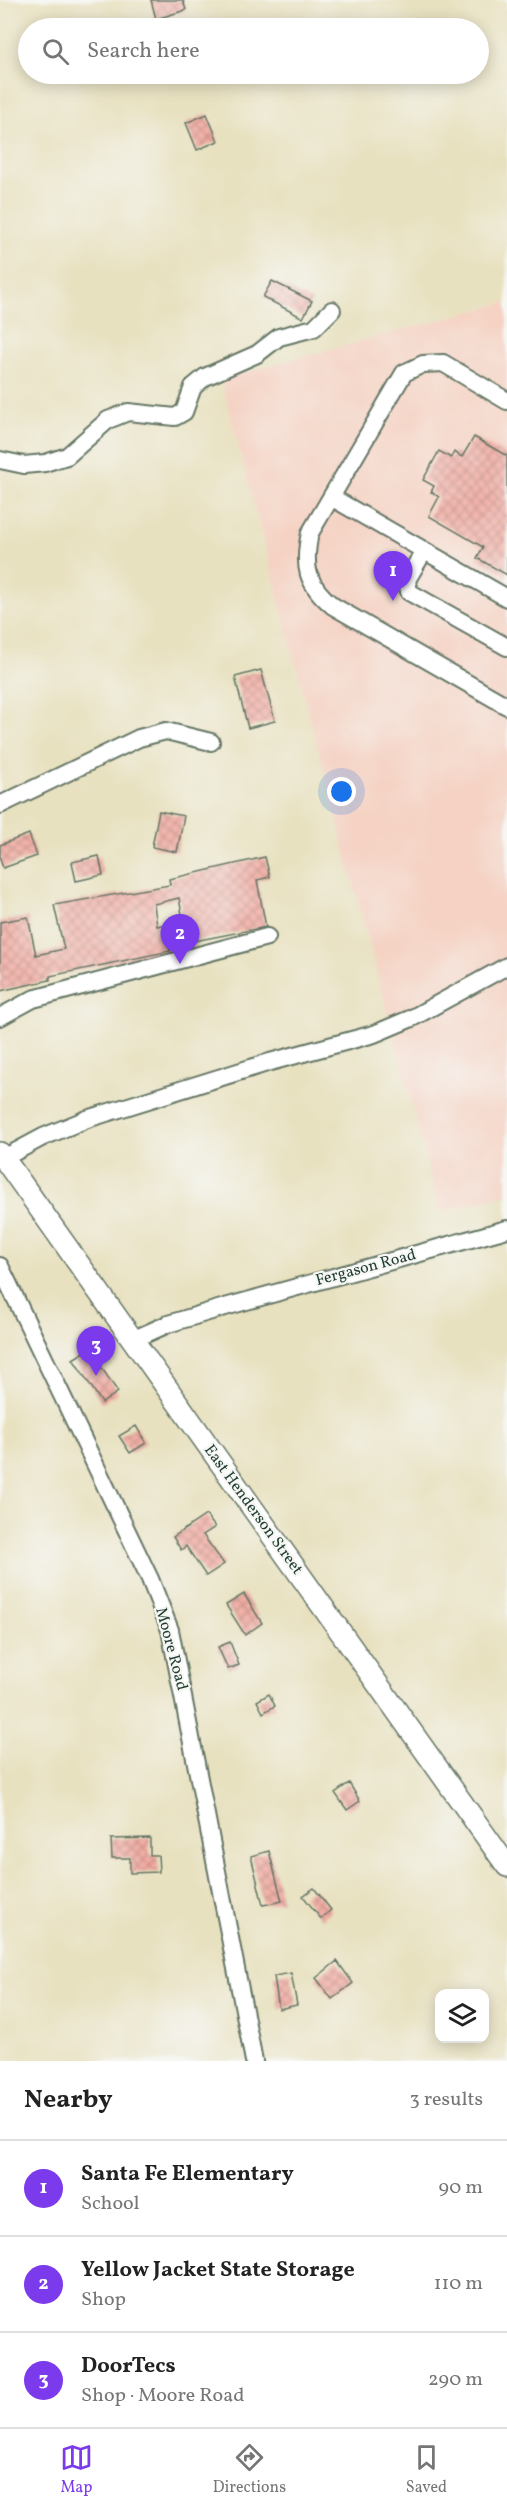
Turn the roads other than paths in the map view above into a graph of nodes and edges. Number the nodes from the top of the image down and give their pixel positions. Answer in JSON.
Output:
{"nodes":[{"id":1,"x":332,"y":310,"type":"dead end"},
{"id":2,"x":507,"y":401,"type":"edge"},
{"id":3,"x":0,"y":460,"type":"edge"},
{"id":4,"x":331,"y":497,"type":"junction"},
{"id":5,"x":424,"y":551,"type":"junction"},
{"id":6,"x":507,"y":598,"type":"edge"},
{"id":7,"x":507,"y":647,"type":"edge"},
{"id":8,"x":507,"y":706,"type":"edge"},
{"id":9,"x":211,"y":742,"type":"dead end"},
{"id":10,"x":0,"y":805,"type":"edge"},
{"id":11,"x":267,"y":937,"type":"dead end"},
{"id":12,"x":507,"y":966,"type":"edge"},
{"id":13,"x":0,"y":1017,"type":"edge"},
{"id":14,"x":1,"y":1157,"type":"edge"},
{"id":15,"x":507,"y":1229,"type":"edge"},
{"id":16,"x":0,"y":1266,"type":"edge"},
{"id":17,"x":132,"y":1340,"type":"junction"},
{"id":18,"x":507,"y":1866,"type":"edge"},
{"id":19,"x":254,"y":2061,"type":"edge"}],
"edges":[{"from":1,"to":3,"type":"street"},
{"from":2,"to":4,"type":"street"},
{"from":4,"to":5,"type":"street"},
{"from":4,"to":8,"type":"street"},
{"from":5,"to":6,"type":"street"},
{"from":5,"to":7,"type":"street"},
{"from":9,"to":10,"type":"street"},
{"from":11,"to":13,"type":"street"},
{"from":12,"to":14,"type":"street"},
{"from":14,"to":17,"type":"main road","name":"East Henderson Street"},
{"from":15,"to":17,"type":"street","name":"Fergason Road"},
{"from":16,"to":19,"type":"street","name":"Moore Road"},
{"from":17,"to":18,"type":"main road","name":"East Henderson Street"}]}
